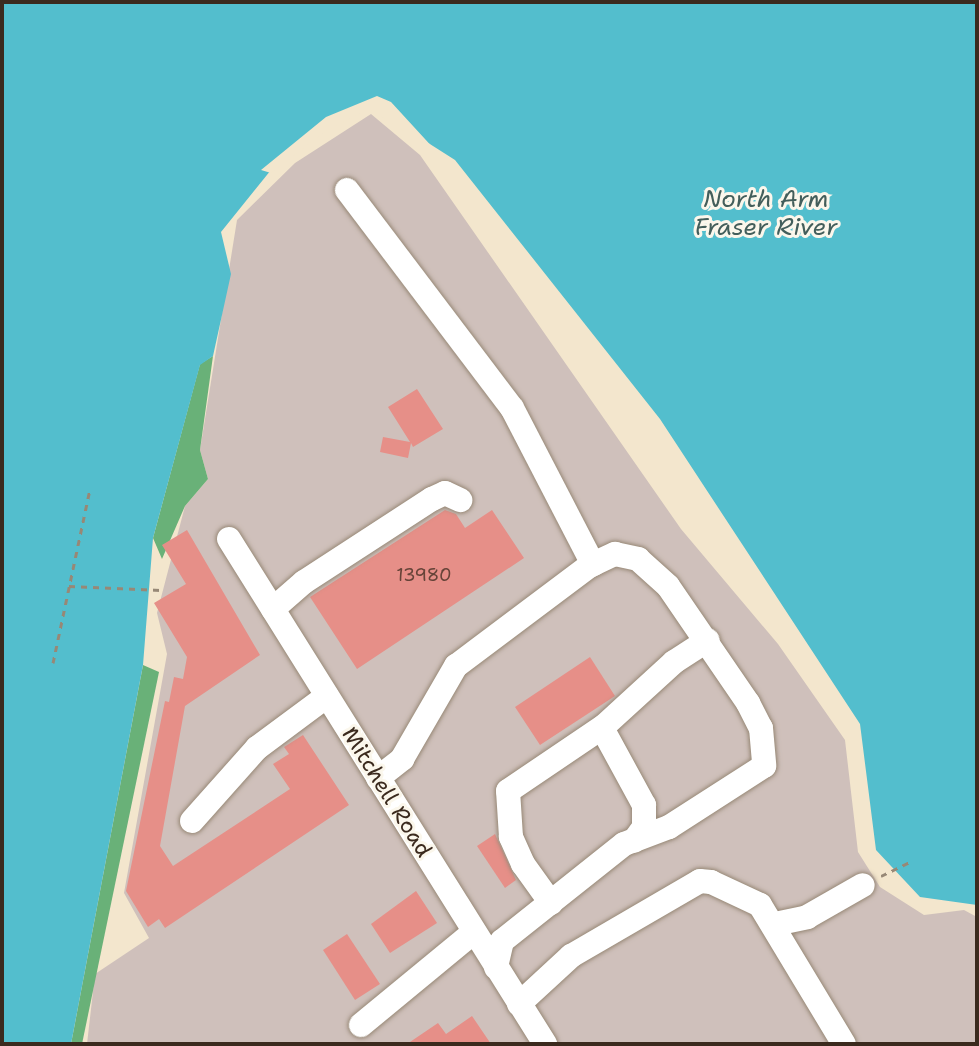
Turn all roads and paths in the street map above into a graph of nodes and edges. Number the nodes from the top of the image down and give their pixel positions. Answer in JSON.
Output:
{"nodes":[{"id":1,"x":347,"y":190,"type":"dead end"},
{"id":2,"x":90,"y":489,"type":"dead end"},
{"id":3,"x":460,"y":500,"type":"dead end"},
{"id":4,"x":229,"y":539,"type":"dead end"},
{"id":5,"x":593,"y":564,"type":"junction"},
{"id":6,"x":69,"y":586,"type":"junction"},
{"id":7,"x":161,"y":590,"type":"dead end"},
{"id":8,"x":273,"y":609,"type":"junction"},
{"id":9,"x":708,"y":640,"type":"junction"},
{"id":10,"x":53,"y":663,"type":"dead end"},
{"id":11,"x":327,"y":696,"type":"junction"},
{"id":12,"x":602,"y":728,"type":"junction"},
{"id":13,"x":378,"y":778,"type":"junction"},
{"id":14,"x":192,"y":821,"type":"dead end"},
{"id":15,"x":634,"y":841,"type":"junction"},
{"id":16,"x":912,"y":861,"type":"dead end"},
{"id":17,"x":863,"y":885,"type":"joint"},
{"id":18,"x":551,"y":903,"type":"junction"},
{"id":19,"x":775,"y":924,"type":"junction"},
{"id":20,"x":474,"y":932,"type":"junction"},
{"id":21,"x":496,"y":967,"type":"junction"},
{"id":22,"x":519,"y":1004,"type":"junction"},
{"id":23,"x":361,"y":1025,"type":"dead end"},
{"id":24,"x":545,"y":1044,"type":"edge"},
{"id":25,"x":844,"y":1044,"type":"edge"}],
"edges":[{"from":1,"to":5,"type":"street"},
{"from":2,"to":6,"type":"path"},
{"from":3,"to":8,"type":"street"},
{"from":4,"to":8,"type":"street","name":"Mitchell Road"},
{"from":5,"to":9,"type":"street"},
{"from":5,"to":13,"type":"street"},
{"from":6,"to":7,"type":"path"},
{"from":6,"to":10,"type":"path"},
{"from":8,"to":11,"type":"street","name":"Mitchell Road"},
{"from":9,"to":12,"type":"street"},
{"from":9,"to":15,"type":"street"},
{"from":11,"to":13,"type":"street","name":"Mitchell Road"},
{"from":11,"to":14,"type":"street"},
{"from":12,"to":15,"type":"street"},
{"from":12,"to":18,"type":"street"},
{"from":13,"to":20,"type":"street","name":"Mitchell Road"},
{"from":15,"to":18,"type":"street"},
{"from":16,"to":17,"type":"path"},
{"from":17,"to":19,"type":"street"},
{"from":18,"to":21,"type":"street"},
{"from":19,"to":22,"type":"street"},
{"from":19,"to":25,"type":"street"},
{"from":20,"to":21,"type":"street","name":"Mitchell Road"},
{"from":20,"to":23,"type":"street"},
{"from":21,"to":22,"type":"street","name":"Mitchell Road"},
{"from":22,"to":24,"type":"street","name":"Mitchell Road"}]}
